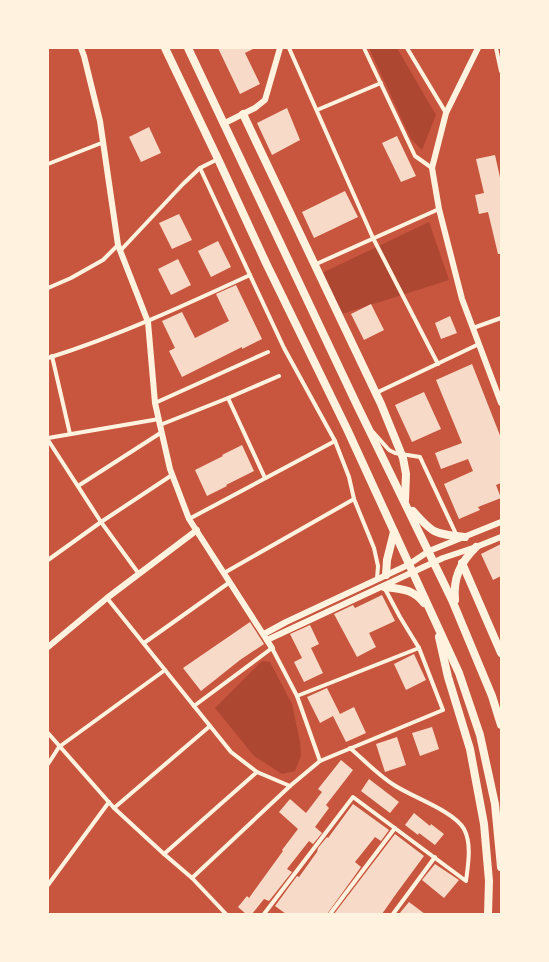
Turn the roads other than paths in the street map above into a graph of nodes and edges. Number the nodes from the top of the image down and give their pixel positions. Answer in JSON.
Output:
{"nodes":[{"id":1,"x":81,"y":48,"type":"edge"},
{"id":2,"x":165,"y":48,"type":"edge"},
{"id":3,"x":188,"y":48,"type":"edge"},
{"id":4,"x":280,"y":48,"type":"edge"},
{"id":5,"x":289,"y":48,"type":"edge"},
{"id":6,"x":364,"y":48,"type":"edge"},
{"id":7,"x":407,"y":48,"type":"edge"},
{"id":8,"x":478,"y":48,"type":"edge"},
{"id":9,"x":496,"y":48,"type":"edge"},
{"id":10,"x":501,"y":71,"type":"edge"},
{"id":11,"x":381,"y":83,"type":"junction"},
{"id":12,"x":317,"y":110,"type":"junction"},
{"id":13,"x":446,"y":113,"type":"junction"},
{"id":14,"x":243,"y":114,"type":"junction"},
{"id":15,"x":223,"y":124,"type":"junction"},
{"id":16,"x":104,"y":142,"type":"junction"},
{"id":17,"x":218,"y":159,"type":"junction"},
{"id":18,"x":48,"y":164,"type":"edge"},
{"id":19,"x":200,"y":168,"type":"junction"},
{"id":20,"x":432,"y":168,"type":"junction"},
{"id":21,"x":439,"y":209,"type":"junction"},
{"id":22,"x":373,"y":238,"type":"junction"},
{"id":23,"x":120,"y":248,"type":"junction"},
{"id":24,"x":314,"y":265,"type":"junction"},
{"id":25,"x":250,"y":275,"type":"junction"},
{"id":26,"x":48,"y":288,"type":"edge"},
{"id":27,"x":501,"y":318,"type":"edge"},
{"id":28,"x":148,"y":322,"type":"junction"},
{"id":29,"x":473,"y":328,"type":"junction"},
{"id":30,"x":479,"y":344,"type":"junction"},
{"id":31,"x":268,"y":352,"type":"dead end"},
{"id":32,"x":50,"y":357,"type":"edge"},
{"id":33,"x":438,"y":364,"type":"junction"},
{"id":34,"x":279,"y":376,"type":"dead end"},
{"id":35,"x":376,"y":393,"type":"junction"},
{"id":36,"x":228,"y":398,"type":"junction"},
{"id":37,"x":155,"y":403,"type":"junction"},
{"id":38,"x":501,"y":403,"type":"edge"},
{"id":39,"x":159,"y":422,"type":"junction"},
{"id":40,"x":367,"y":425,"type":"junction"},
{"id":41,"x":162,"y":432,"type":"junction"},
{"id":42,"x":70,"y":434,"type":"junction"},
{"id":43,"x":48,"y":439,"type":"edge"},
{"id":44,"x":335,"y":441,"type":"junction"},
{"id":45,"x":401,"y":454,"type":"junction"},
{"id":46,"x":172,"y":475,"type":"junction"},
{"id":47,"x":265,"y":478,"type":"junction"},
{"id":48,"x":78,"y":486,"type":"junction"},
{"id":49,"x":354,"y":499,"type":"junction"},
{"id":50,"x":406,"y":503,"type":"junction"},
{"id":51,"x":189,"y":519,"type":"junction"},
{"id":52,"x":101,"y":522,"type":"junction"},
{"id":53,"x":501,"y":522,"type":"edge"},
{"id":54,"x":197,"y":530,"type":"junction"},
{"id":55,"x":394,"y":532,"type":"junction"},
{"id":56,"x":461,"y":536,"type":"junction"},
{"id":57,"x":501,"y":537,"type":"edge"},
{"id":58,"x":476,"y":547,"type":"junction"},
{"id":59,"x":429,"y":551,"type":"junction"},
{"id":60,"x":48,"y":560,"type":"edge"},
{"id":61,"x":434,"y":563,"type":"junction"},
{"id":62,"x":462,"y":563,"type":"junction"},
{"id":63,"x":408,"y":565,"type":"junction"},
{"id":64,"x":224,"y":573,"type":"junction"},
{"id":65,"x":412,"y":573,"type":"junction"},
{"id":66,"x":139,"y":574,"type":"junction"},
{"id":67,"x":386,"y":575,"type":"junction"},
{"id":68,"x":377,"y":579,"type":"junction"},
{"id":69,"x":230,"y":582,"type":"junction"},
{"id":70,"x":384,"y":587,"type":"junction"},
{"id":71,"x":107,"y":598,"type":"junction"},
{"id":72,"x":455,"y":607,"type":"junction"},
{"id":73,"x":434,"y":618,"type":"junction"},
{"id":74,"x":264,"y":634,"type":"junction"},
{"id":75,"x":267,"y":640,"type":"junction"},
{"id":76,"x":144,"y":644,"type":"junction"},
{"id":77,"x":48,"y":646,"type":"edge"},
{"id":78,"x":272,"y":648,"type":"junction"},
{"id":79,"x":419,"y":648,"type":"junction"},
{"id":80,"x":501,"y":653,"type":"edge"},
{"id":81,"x":165,"y":670,"type":"junction"},
{"id":82,"x":297,"y":696,"type":"junction"},
{"id":83,"x":194,"y":706,"type":"junction"},
{"id":84,"x":501,"y":724,"type":"edge"},
{"id":85,"x":210,"y":726,"type":"junction"},
{"id":86,"x":48,"y":733,"type":"edge"},
{"id":87,"x":60,"y":747,"type":"junction"},
{"id":88,"x":350,"y":748,"type":"junction"},
{"id":89,"x":320,"y":760,"type":"junction"},
{"id":90,"x":48,"y":764,"type":"edge"},
{"id":91,"x":257,"y":772,"type":"junction"},
{"id":92,"x":290,"y":786,"type":"junction"},
{"id":93,"x":108,"y":802,"type":"junction"},
{"id":94,"x":114,"y":808,"type":"junction"},
{"id":95,"x":395,"y":828,"type":"junction"},
{"id":96,"x":164,"y":854,"type":"junction"},
{"id":97,"x":435,"y":857,"type":"junction"},
{"id":98,"x":501,"y":867,"type":"edge"},
{"id":99,"x":192,"y":878,"type":"junction"},
{"id":100,"x":48,"y":884,"type":"edge"},
{"id":101,"x":226,"y":914,"type":"edge"},
{"id":102,"x":264,"y":914,"type":"edge"},
{"id":103,"x":330,"y":914,"type":"edge"},
{"id":104,"x":393,"y":914,"type":"edge"},
{"id":105,"x":488,"y":914,"type":"edge"}],
"edges":[{"from":1,"to":16,"type":"street"},
{"from":2,"to":17,"type":"main road"},
{"from":3,"to":15,"type":"main road"},
{"from":4,"to":14,"type":"street"},
{"from":5,"to":12,"type":"street"},
{"from":6,"to":11,"type":"street"},
{"from":7,"to":13,"type":"street"},
{"from":8,"to":13,"type":"street"},
{"from":9,"to":10,"type":"street"},
{"from":11,"to":12,"type":"street"},
{"from":11,"to":20,"type":"street"},
{"from":12,"to":22,"type":"street"},
{"from":13,"to":20,"type":"street"},
{"from":14,"to":15,"type":"street"},
{"from":14,"to":24,"type":"main road"},
{"from":15,"to":40,"type":"main road"},
{"from":16,"to":18,"type":"street"},
{"from":16,"to":23,"type":"street"},
{"from":17,"to":19,"type":"street"},
{"from":17,"to":55,"type":"main road"},
{"from":19,"to":23,"type":"street"},
{"from":19,"to":25,"type":"street"},
{"from":20,"to":21,"type":"street"},
{"from":21,"to":22,"type":"street"},
{"from":21,"to":29,"type":"street"},
{"from":22,"to":24,"type":"street"},
{"from":22,"to":33,"type":"street"},
{"from":23,"to":26,"type":"street"},
{"from":23,"to":28,"type":"street"},
{"from":24,"to":35,"type":"main road"},
{"from":25,"to":28,"type":"street"},
{"from":25,"to":44,"type":"street"},
{"from":27,"to":29,"type":"street"},
{"from":28,"to":32,"type":"street"},
{"from":28,"to":37,"type":"street"},
{"from":29,"to":30,"type":"street"},
{"from":30,"to":33,"type":"street"},
{"from":30,"to":38,"type":"street"},
{"from":31,"to":37,"type":"street"},
{"from":32,"to":42,"type":"street"},
{"from":33,"to":35,"type":"street"},
{"from":34,"to":36,"type":"street"},
{"from":35,"to":45,"type":"main road"},
{"from":36,"to":39,"type":"street"},
{"from":36,"to":47,"type":"street"},
{"from":37,"to":39,"type":"street"},
{"from":39,"to":41,"type":"street"},
{"from":39,"to":42,"type":"street"},
{"from":40,"to":45,"type":"street"},
{"from":40,"to":50,"type":"main road"},
{"from":41,"to":46,"type":"street"},
{"from":41,"to":48,"type":"street"},
{"from":42,"to":43,"type":"street"},
{"from":43,"to":48,"type":"street"},
{"from":44,"to":47,"type":"street"},
{"from":44,"to":49,"type":"street"},
{"from":45,"to":50,"type":"main road"},
{"from":45,"to":56,"type":"street"},
{"from":46,"to":51,"type":"street"},
{"from":46,"to":52,"type":"street"},
{"from":47,"to":51,"type":"street"},
{"from":48,"to":52,"type":"street"},
{"from":49,"to":64,"type":"street"},
{"from":49,"to":68,"type":"street"},
{"from":50,"to":56,"type":"main road"},
{"from":50,"to":59,"type":"main road"},
{"from":51,"to":54,"type":"street"},
{"from":52,"to":60,"type":"street"},
{"from":52,"to":66,"type":"street"},
{"from":53,"to":56,"type":"street"},
{"from":54,"to":64,"type":"street"},
{"from":54,"to":66,"type":"street"},
{"from":55,"to":63,"type":"main road"},
{"from":55,"to":67,"type":"main road"},
{"from":56,"to":59,"type":"street"},
{"from":57,"to":58,"type":"street"},
{"from":58,"to":61,"type":"street"},
{"from":58,"to":62,"type":"main road"},
{"from":59,"to":61,"type":"main road"},
{"from":59,"to":63,"type":"street"},
{"from":61,"to":65,"type":"street"},
{"from":61,"to":72,"type":"main road"},
{"from":62,"to":72,"type":"main road"},
{"from":62,"to":80,"type":"main road"},
{"from":63,"to":65,"type":"main road"},
{"from":63,"to":67,"type":"street"},
{"from":64,"to":69,"type":"street"},
{"from":65,"to":70,"type":"street"},
{"from":65,"to":73,"type":"main road"},
{"from":66,"to":71,"type":"street"},
{"from":67,"to":68,"type":"street"},
{"from":68,"to":74,"type":"street"},
{"from":69,"to":74,"type":"street"},
{"from":69,"to":76,"type":"street"},
{"from":70,"to":73,"type":"main road"},
{"from":70,"to":75,"type":"street"},
{"from":70,"to":79,"type":"street"},
{"from":71,"to":76,"type":"street"},
{"from":71,"to":77,"type":"street"},
{"from":72,"to":84,"type":"main road"},
{"from":73,"to":98,"type":"main road"},
{"from":73,"to":105,"type":"main road"},
{"from":74,"to":75,"type":"street"},
{"from":75,"to":78,"type":"street"},
{"from":76,"to":81,"type":"street"},
{"from":78,"to":82,"type":"street"},
{"from":78,"to":83,"type":"street"},
{"from":79,"to":82,"type":"street"},
{"from":79,"to":88,"type":"street"},
{"from":81,"to":83,"type":"street"},
{"from":81,"to":87,"type":"street"},
{"from":82,"to":89,"type":"street"},
{"from":83,"to":85,"type":"street"},
{"from":85,"to":91,"type":"street"},
{"from":85,"to":94,"type":"street"},
{"from":86,"to":87,"type":"street"},
{"from":87,"to":90,"type":"street"},
{"from":87,"to":93,"type":"street"},
{"from":88,"to":89,"type":"street"},
{"from":88,"to":97,"type":"street"},
{"from":89,"to":92,"type":"street"},
{"from":91,"to":92,"type":"street"},
{"from":91,"to":96,"type":"street"},
{"from":92,"to":99,"type":"street"},
{"from":93,"to":94,"type":"street"},
{"from":93,"to":100,"type":"street"},
{"from":94,"to":96,"type":"street"},
{"from":95,"to":97,"type":"street"},
{"from":95,"to":102,"type":"street"},
{"from":95,"to":103,"type":"street"},
{"from":96,"to":99,"type":"street"},
{"from":97,"to":104,"type":"street"},
{"from":99,"to":101,"type":"street"}]}
